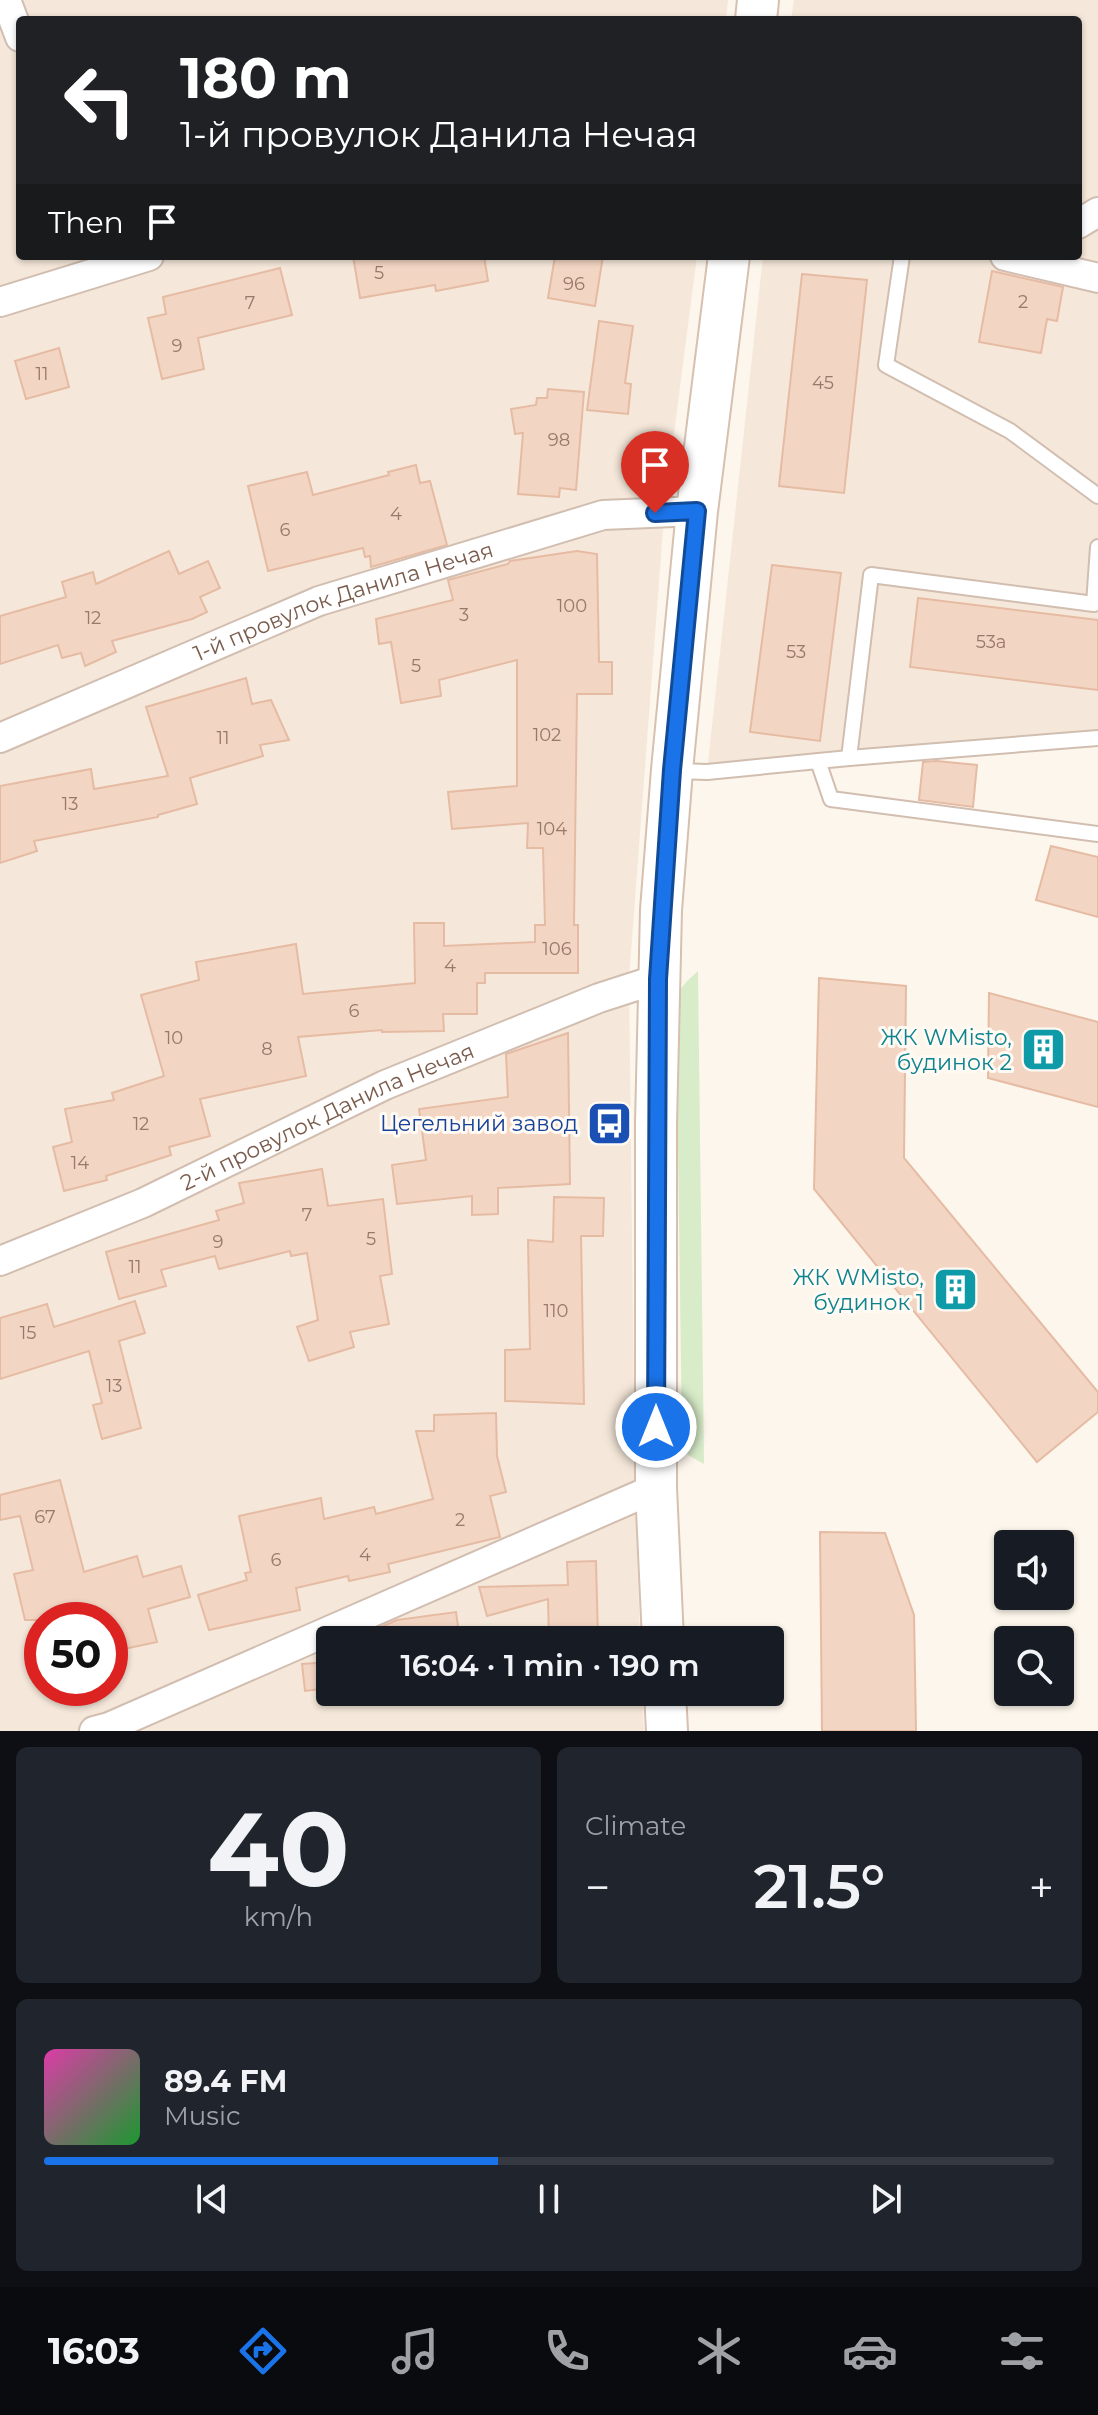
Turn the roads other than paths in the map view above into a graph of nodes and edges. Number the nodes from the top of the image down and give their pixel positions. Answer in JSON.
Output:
{"nodes":[{"id":1,"x":6,"y":0,"type":"edge"},
{"id":2,"x":16,"y":26,"type":"edge"},
{"id":3,"x":728,"y":260,"type":"edge"},
{"id":4,"x":901,"y":260,"type":"edge"},
{"id":5,"x":1028,"y":260,"type":"edge"},
{"id":6,"x":105,"y":262,"type":"edge"},
{"id":7,"x":1098,"y":278,"type":"edge"},
{"id":8,"x":0,"y":302,"type":"edge"},
{"id":9,"x":1098,"y":496,"type":"edge"},
{"id":10,"x":697,"y":511,"type":"junction"},
{"id":11,"x":1098,"y":547,"type":"edge"},
{"id":12,"x":0,"y":738,"type":"edge"},
{"id":13,"x":1098,"y":738,"type":"edge"},
{"id":14,"x":849,"y":758,"type":"junction"},
{"id":15,"x":818,"y":761,"type":"junction"},
{"id":16,"x":672,"y":770,"type":"junction"},
{"id":17,"x":1098,"y":834,"type":"edge"},
{"id":18,"x":658,"y":979,"type":"junction"},
{"id":19,"x":0,"y":1261,"type":"edge"},
{"id":20,"x":656,"y":1488,"type":"junction"},
{"id":21,"x":662,"y":1626,"type":"edge"},
{"id":22,"x":666,"y":1706,"type":"edge"},
{"id":23,"x":101,"y":1729,"type":"edge"},
{"id":24,"x":667,"y":1731,"type":"edge"}],
"edges":[{"from":1,"to":2,"type":"street"},
{"from":3,"to":10,"type":"main road"},
{"from":4,"to":9,"type":"lane"},
{"from":5,"to":7,"type":"street"},
{"from":6,"to":8,"type":"street"},
{"from":10,"to":12,"type":"street","name":"1-й провулок Данила Нечая"},
{"from":10,"to":16,"type":"main road"},
{"from":11,"to":14,"type":"lane"},
{"from":13,"to":14,"type":"lane"},
{"from":14,"to":15,"type":"lane"},
{"from":15,"to":16,"type":"lane"},
{"from":15,"to":17,"type":"lane"},
{"from":16,"to":18,"type":"main road"},
{"from":18,"to":19,"type":"street","name":"2-й провулок Данила Нечая"},
{"from":18,"to":20,"type":"main road"},
{"from":20,"to":21,"type":"main road"},
{"from":20,"to":23,"type":"street"},
{"from":22,"to":24,"type":"main road"}]}
